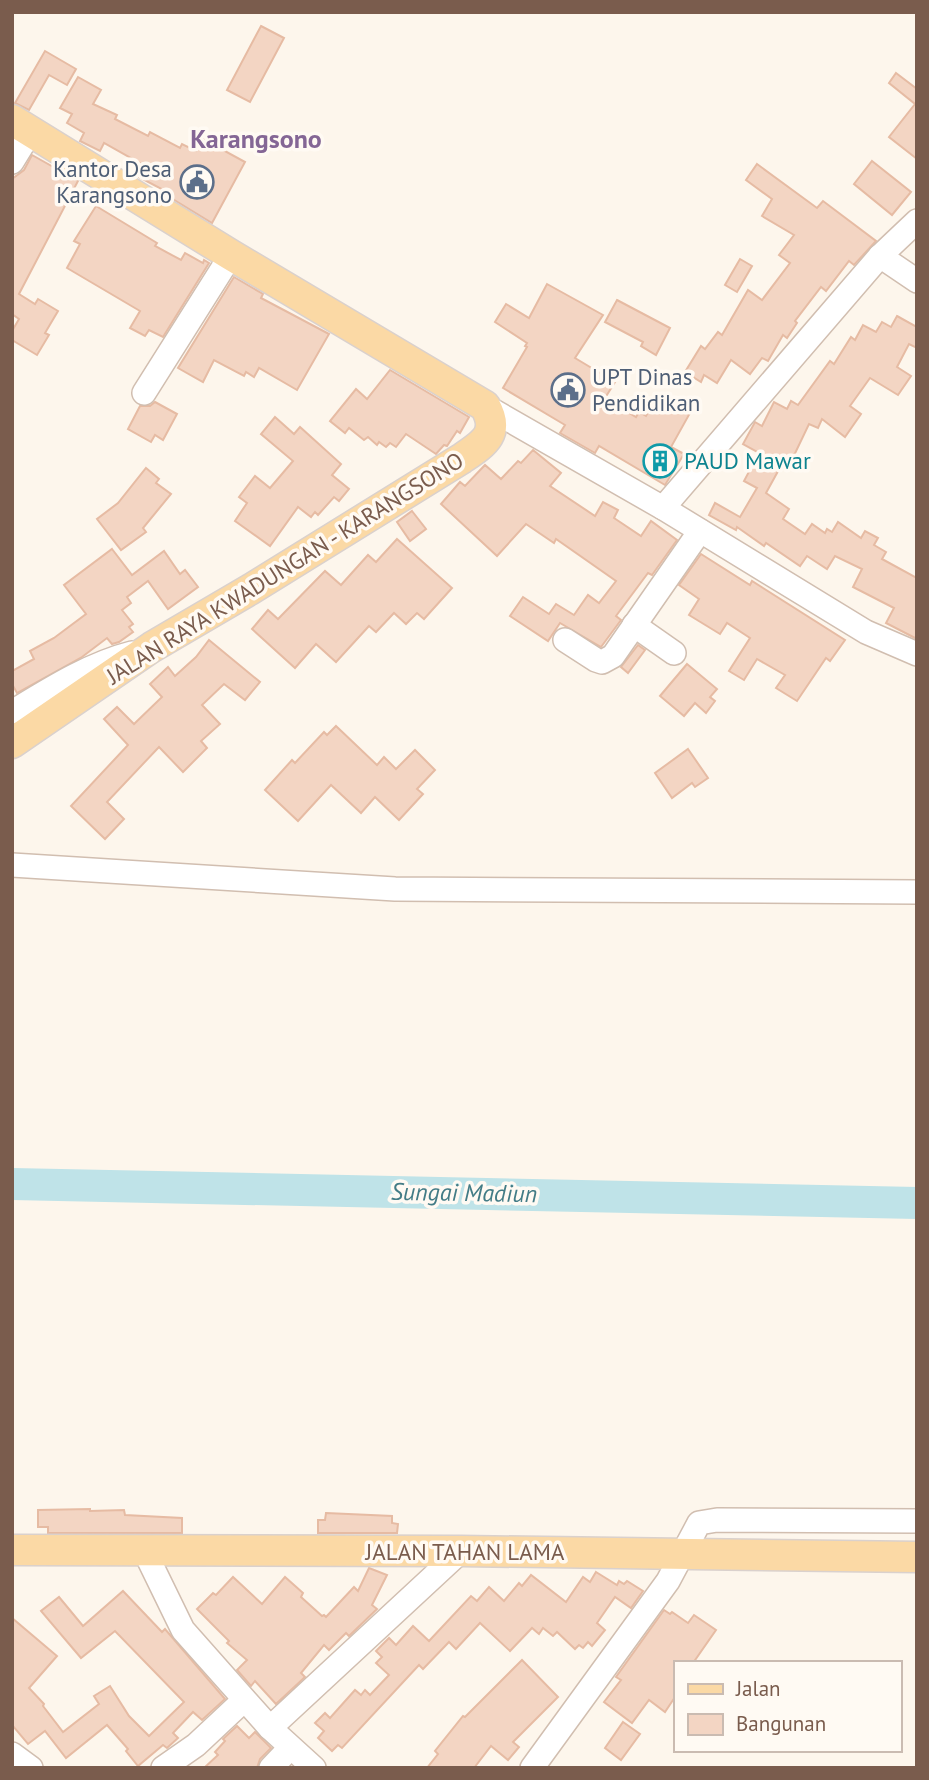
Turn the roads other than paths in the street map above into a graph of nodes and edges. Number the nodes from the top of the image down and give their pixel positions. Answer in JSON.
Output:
{"nodes":[{"id":1,"x":22,"y":125,"type":"edge"},
{"id":2,"x":12,"y":162,"type":"edge"},
{"id":3,"x":917,"y":221,"type":"edge"},
{"id":4,"x":231,"y":255,"type":"junction"},
{"id":5,"x":880,"y":256,"type":"junction"},
{"id":6,"x":917,"y":281,"type":"edge"},
{"id":7,"x":145,"y":393,"type":"dead end"},
{"id":8,"x":485,"y":406,"type":"junction"},
{"id":9,"x":536,"y":435,"type":"junction"},
{"id":10,"x":484,"y":444,"type":"junction"},
{"id":11,"x":663,"y":508,"type":"junction"},
{"id":12,"x":700,"y":531,"type":"junction"},
{"id":13,"x":635,"y":625,"type":"junction"},
{"id":14,"x":565,"y":640,"type":"dead end"},
{"id":15,"x":152,"y":647,"type":"junction"},
{"id":16,"x":674,"y":653,"type":"dead end"},
{"id":17,"x":917,"y":654,"type":"edge"},
{"id":18,"x":12,"y":712,"type":"edge"},
{"id":19,"x":12,"y":743,"type":"edge"},
{"id":20,"x":12,"y":865,"type":"edge"},
{"id":21,"x":917,"y":892,"type":"edge"},
{"id":22,"x":917,"y":1521,"type":"edge"},
{"id":23,"x":12,"y":1550,"type":"edge"},
{"id":24,"x":144,"y":1550,"type":"junction"},
{"id":25,"x":461,"y":1551,"type":"junction"},
{"id":26,"x":685,"y":1554,"type":"junction"},
{"id":27,"x":917,"y":1557,"type":"edge"},
{"id":28,"x":244,"y":1700,"type":"junction"},
{"id":29,"x":270,"y":1728,"type":"junction"},
{"id":30,"x":290,"y":1748,"type":"junction"},
{"id":31,"x":12,"y":1754,"type":"edge"},
{"id":32,"x":31,"y":1768,"type":"edge"},
{"id":33,"x":163,"y":1768,"type":"edge"},
{"id":34,"x":271,"y":1768,"type":"edge"},
{"id":35,"x":314,"y":1768,"type":"edge"},
{"id":36,"x":532,"y":1768,"type":"edge"}],
"edges":[{"from":1,"to":2,"type":"street"},
{"from":1,"to":4,"type":"main road"},
{"from":3,"to":5,"type":"street"},
{"from":4,"to":7,"type":"street"},
{"from":4,"to":8,"type":"main road"},
{"from":5,"to":6,"type":"street"},
{"from":5,"to":11,"type":"street"},
{"from":8,"to":9,"type":"street"},
{"from":8,"to":10,"type":"main road","name":"JALAN RAYA KWADUNGAN - KARANGSONO"},
{"from":9,"to":10,"type":"street"},
{"from":9,"to":11,"type":"street"},
{"from":10,"to":15,"type":"main road","name":"JALAN RAYA KWADUNGAN - KARANGSONO"},
{"from":11,"to":12,"type":"street"},
{"from":12,"to":13,"type":"street"},
{"from":12,"to":17,"type":"street"},
{"from":13,"to":14,"type":"street"},
{"from":13,"to":16,"type":"street"},
{"from":15,"to":18,"type":"street"},
{"from":15,"to":19,"type":"main road","name":"JALAN RAYA KWADUNGAN - KARANGSONO"},
{"from":20,"to":21,"type":"street"},
{"from":22,"to":26,"type":"street"},
{"from":23,"to":24,"type":"main road","name":"JALAN TAHAN LAMA"},
{"from":24,"to":25,"type":"main road","name":"JALAN TAHAN LAMA"},
{"from":24,"to":28,"type":"street"},
{"from":25,"to":26,"type":"main road","name":"JALAN TAHAN LAMA"},
{"from":25,"to":29,"type":"street"},
{"from":26,"to":27,"type":"main road","name":"JALAN TAHAN LAMA"},
{"from":26,"to":36,"type":"street"},
{"from":28,"to":29,"type":"street"},
{"from":28,"to":33,"type":"street"},
{"from":29,"to":30,"type":"street"},
{"from":30,"to":34,"type":"street"},
{"from":30,"to":35,"type":"street"},
{"from":31,"to":32,"type":"street"}]}
